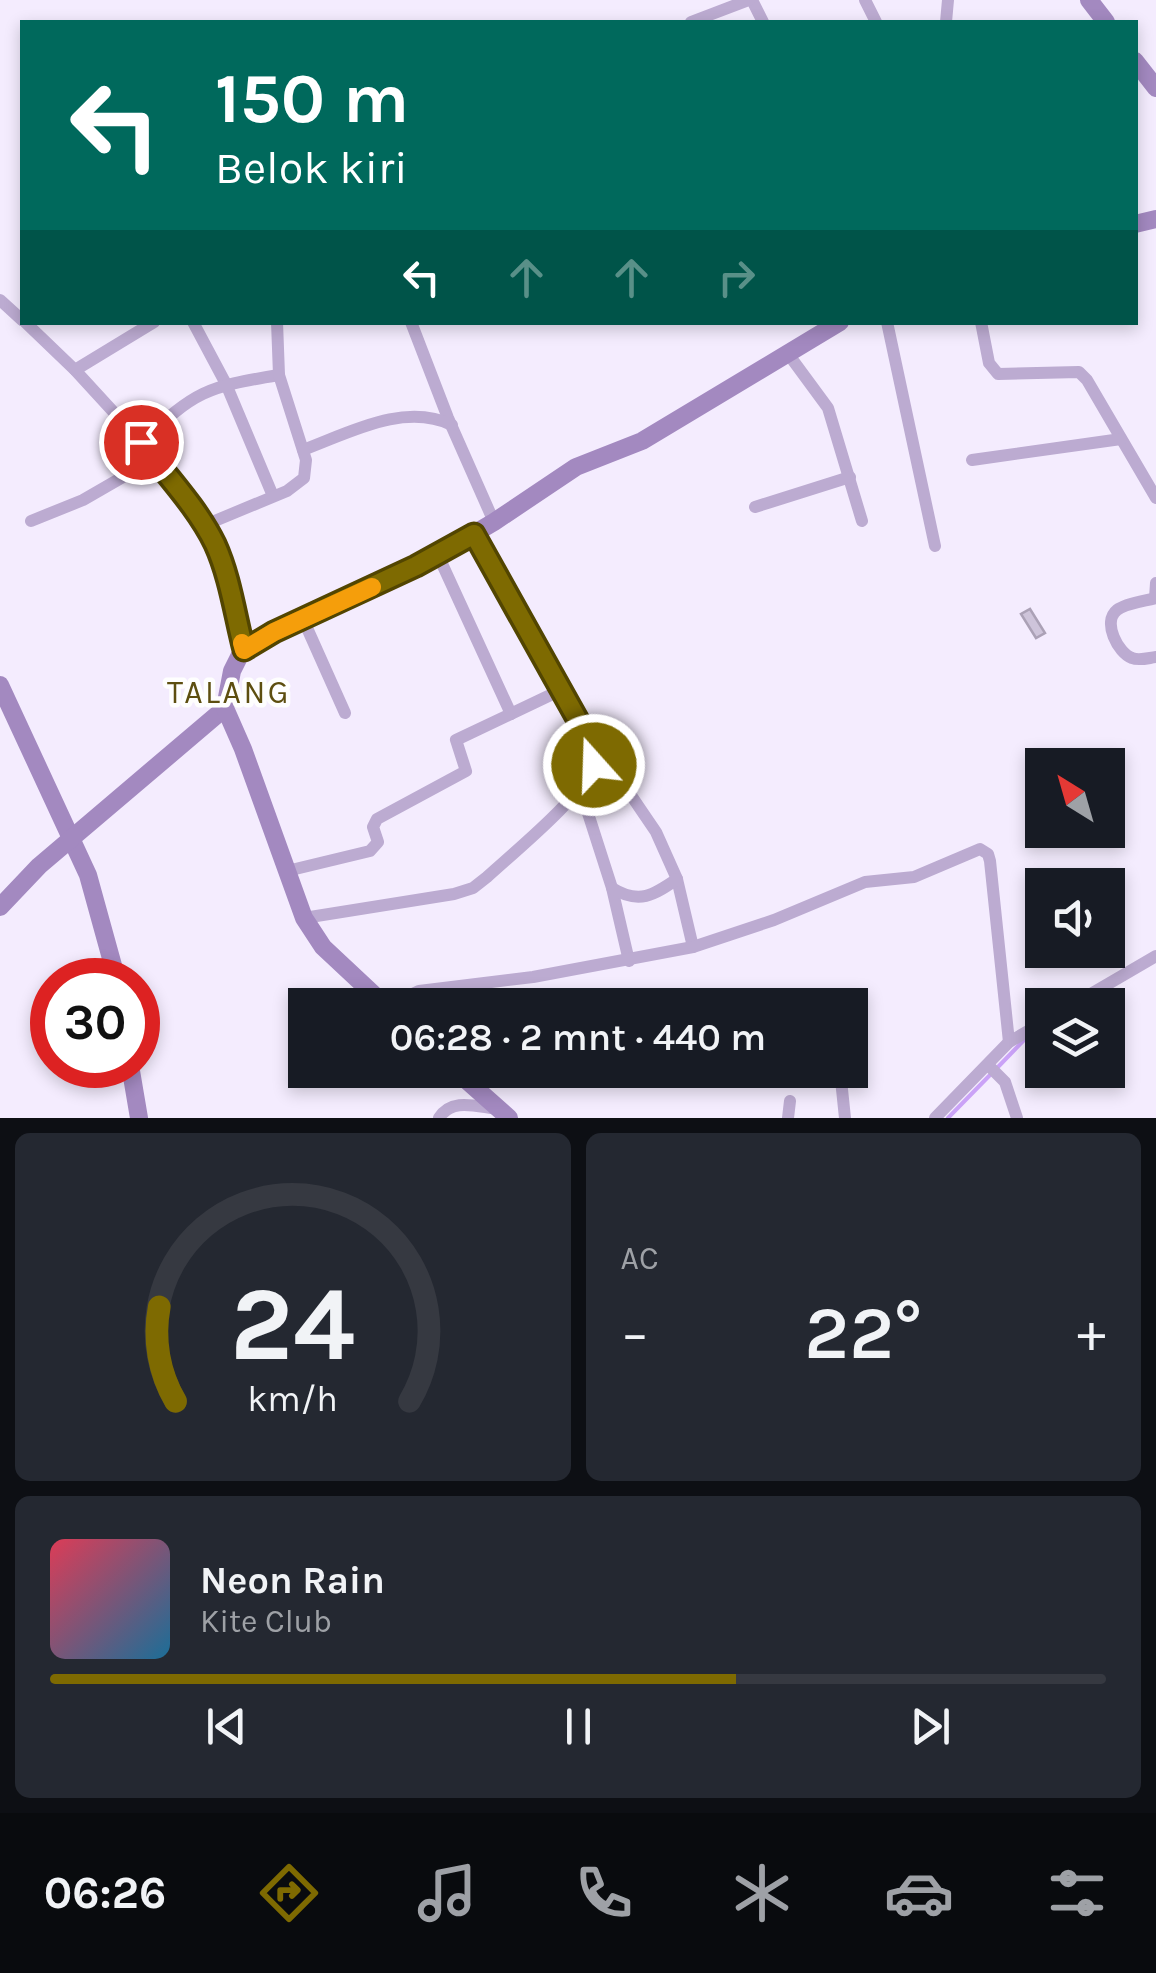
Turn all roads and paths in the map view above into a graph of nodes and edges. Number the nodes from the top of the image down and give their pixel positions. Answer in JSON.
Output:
{"nodes":[{"id":1,"x":751,"y":0,"type":"edge"},
{"id":2,"x":1089,"y":0,"type":"edge"},
{"id":3,"x":708,"y":20,"type":"edge"},
{"id":4,"x":1104,"y":20,"type":"edge"},
{"id":5,"x":1138,"y":64,"type":"edge"},
{"id":6,"x":1156,"y":88,"type":"edge"},
{"id":7,"x":0,"y":300,"type":"edge"},
{"id":8,"x":20,"y":318,"type":"edge"},
{"id":9,"x":28,"y":325,"type":"edge"},
{"id":10,"x":149,"y":325,"type":"edge"},
{"id":11,"x":194,"y":325,"type":"edge"},
{"id":12,"x":277,"y":325,"type":"edge"},
{"id":13,"x":412,"y":325,"type":"edge"},
{"id":14,"x":835,"y":325,"type":"edge"},
{"id":15,"x":888,"y":325,"type":"edge"},
{"id":16,"x":982,"y":325,"type":"edge"},
{"id":17,"x":789,"y":354,"type":"junction"},
{"id":18,"x":76,"y":370,"type":"junction"},
{"id":19,"x":278,"y":375,"type":"junction"},
{"id":20,"x":226,"y":384,"type":"junction"},
{"id":21,"x":452,"y":425,"type":"junction"},
{"id":22,"x":1121,"y":439,"type":"junction"},
{"id":23,"x":141,"y":442,"type":"junction"},
{"id":24,"x":303,"y":450,"type":"junction"},
{"id":25,"x":154,"y":460,"type":"junction"},
{"id":26,"x":972,"y":460,"type":"dead end"},
{"id":27,"x":1150,"y":474,"type":"edge"},
{"id":28,"x":850,"y":477,"type":"junction"},
{"id":29,"x":273,"y":496,"type":"junction"},
{"id":30,"x":1156,"y":498,"type":"edge"},
{"id":31,"x":755,"y":507,"type":"dead end"},
{"id":32,"x":862,"y":520,"type":"dead end"},
{"id":33,"x":31,"y":521,"type":"dead end"},
{"id":34,"x":494,"y":522,"type":"junction"},
{"id":35,"x":204,"y":524,"type":"junction"},
{"id":36,"x":474,"y":534,"type":"junction"},
{"id":37,"x":935,"y":546,"type":"dead end"},
{"id":38,"x":438,"y":554,"type":"junction"},
{"id":39,"x":1156,"y":583,"type":"edge"},
{"id":40,"x":1155,"y":598,"type":"edge"},
{"id":41,"x":304,"y":619,"type":"junction"},
{"id":42,"x":244,"y":650,"type":"junction"},
{"id":43,"x":1156,"y":656,"type":"edge"},
{"id":44,"x":0,"y":685,"type":"edge"},
{"id":45,"x":562,"y":690,"type":"junction"},
{"id":46,"x":225,"y":708,"type":"junction"},
{"id":47,"x":345,"y":713,"type":"dead end"},
{"id":48,"x":511,"y":714,"type":"junction"},
{"id":49,"x":622,"y":782,"type":"dead end"},
{"id":50,"x":586,"y":808,"type":"dead end"},
{"id":51,"x":70,"y":840,"type":"junction"},
{"id":52,"x":287,"y":872,"type":"junction"},
{"id":53,"x":678,"y":879,"type":"junction"},
{"id":54,"x":612,"y":888,"type":"junction"},
{"id":55,"x":0,"y":907,"type":"edge"},
{"id":56,"x":304,"y":918,"type":"junction"},
{"id":57,"x":693,"y":947,"type":"junction"},
{"id":58,"x":1156,"y":956,"type":"edge"},
{"id":59,"x":111,"y":958,"type":"edge"},
{"id":60,"x":630,"y":962,"type":"junction"},
{"id":61,"x":369,"y":988,"type":"edge"},
{"id":62,"x":440,"y":988,"type":"edge"},
{"id":63,"x":1101,"y":988,"type":"edge"},
{"id":64,"x":1025,"y":1032,"type":"edge"},
{"id":65,"x":1009,"y":1042,"type":"junction"},
{"id":66,"x":993,"y":1069,"type":"junction"},
{"id":67,"x":134,"y":1088,"type":"edge"},
{"id":68,"x":476,"y":1088,"type":"edge"},
{"id":69,"x":842,"y":1088,"type":"edge"},
{"id":70,"x":790,"y":1101,"type":"dead end"},
{"id":71,"x":504,"y":1114,"type":"edge"},
{"id":72,"x":139,"y":1118,"type":"edge"},
{"id":73,"x":439,"y":1118,"type":"edge"},
{"id":74,"x":788,"y":1118,"type":"edge"},
{"id":75,"x":844,"y":1118,"type":"edge"},
{"id":76,"x":936,"y":1118,"type":"edge"},
{"id":77,"x":1017,"y":1118,"type":"edge"}],
"edges":[{"from":1,"to":3,"type":"street"},
{"from":2,"to":4,"type":"street"},
{"from":5,"to":6,"type":"street"},
{"from":7,"to":8,"type":"street"},
{"from":9,"to":18,"type":"street"},
{"from":10,"to":18,"type":"street"},
{"from":11,"to":20,"type":"street"},
{"from":12,"to":19,"type":"street"},
{"from":13,"to":21,"type":"street"},
{"from":14,"to":17,"type":"street"},
{"from":15,"to":37,"type":"street"},
{"from":16,"to":22,"type":"street"},
{"from":17,"to":28,"type":"street"},
{"from":17,"to":34,"type":"street"},
{"from":18,"to":23,"type":"street"},
{"from":19,"to":20,"type":"street"},
{"from":19,"to":24,"type":"street"},
{"from":20,"to":23,"type":"street"},
{"from":20,"to":29,"type":"street"},
{"from":21,"to":24,"type":"street"},
{"from":21,"to":34,"type":"street"},
{"from":22,"to":26,"type":"street"},
{"from":22,"to":27,"type":"street"},
{"from":23,"to":25,"type":"street"},
{"from":24,"to":29,"type":"street"},
{"from":25,"to":33,"type":"street"},
{"from":25,"to":35,"type":"street"},
{"from":27,"to":30,"type":"street"},
{"from":28,"to":31,"type":"street"},
{"from":28,"to":32,"type":"street"},
{"from":29,"to":35,"type":"street"},
{"from":34,"to":36,"type":"street"},
{"from":35,"to":42,"type":"street"},
{"from":36,"to":38,"type":"street"},
{"from":36,"to":45,"type":"street"},
{"from":38,"to":41,"type":"street"},
{"from":38,"to":48,"type":"street"},
{"from":39,"to":40,"type":"street"},
{"from":40,"to":43,"type":"street"},
{"from":41,"to":42,"type":"street"},
{"from":41,"to":47,"type":"street"},
{"from":42,"to":46,"type":"street"},
{"from":44,"to":51,"type":"street"},
{"from":45,"to":48,"type":"street"},
{"from":45,"to":56,"type":"street"},
{"from":46,"to":51,"type":"street"},
{"from":46,"to":52,"type":"street"},
{"from":48,"to":52,"type":"street"},
{"from":49,"to":53,"type":"street"},
{"from":50,"to":54,"type":"street"},
{"from":51,"to":55,"type":"street"},
{"from":51,"to":59,"type":"street"},
{"from":52,"to":56,"type":"street"},
{"from":53,"to":54,"type":"street"},
{"from":53,"to":57,"type":"street"},
{"from":54,"to":60,"type":"street"},
{"from":56,"to":61,"type":"street"},
{"from":57,"to":60,"type":"street"},
{"from":57,"to":65,"type":"street"},
{"from":58,"to":63,"type":"street"},
{"from":60,"to":62,"type":"street"},
{"from":64,"to":65,"type":"street"},
{"from":65,"to":66,"type":"street"},
{"from":66,"to":76,"type":"street"},
{"from":66,"to":77,"type":"street"},
{"from":67,"to":72,"type":"street"},
{"from":68,"to":71,"type":"street"},
{"from":69,"to":75,"type":"street"},
{"from":70,"to":74,"type":"street"},
{"from":71,"to":73,"type":"street"}]}
